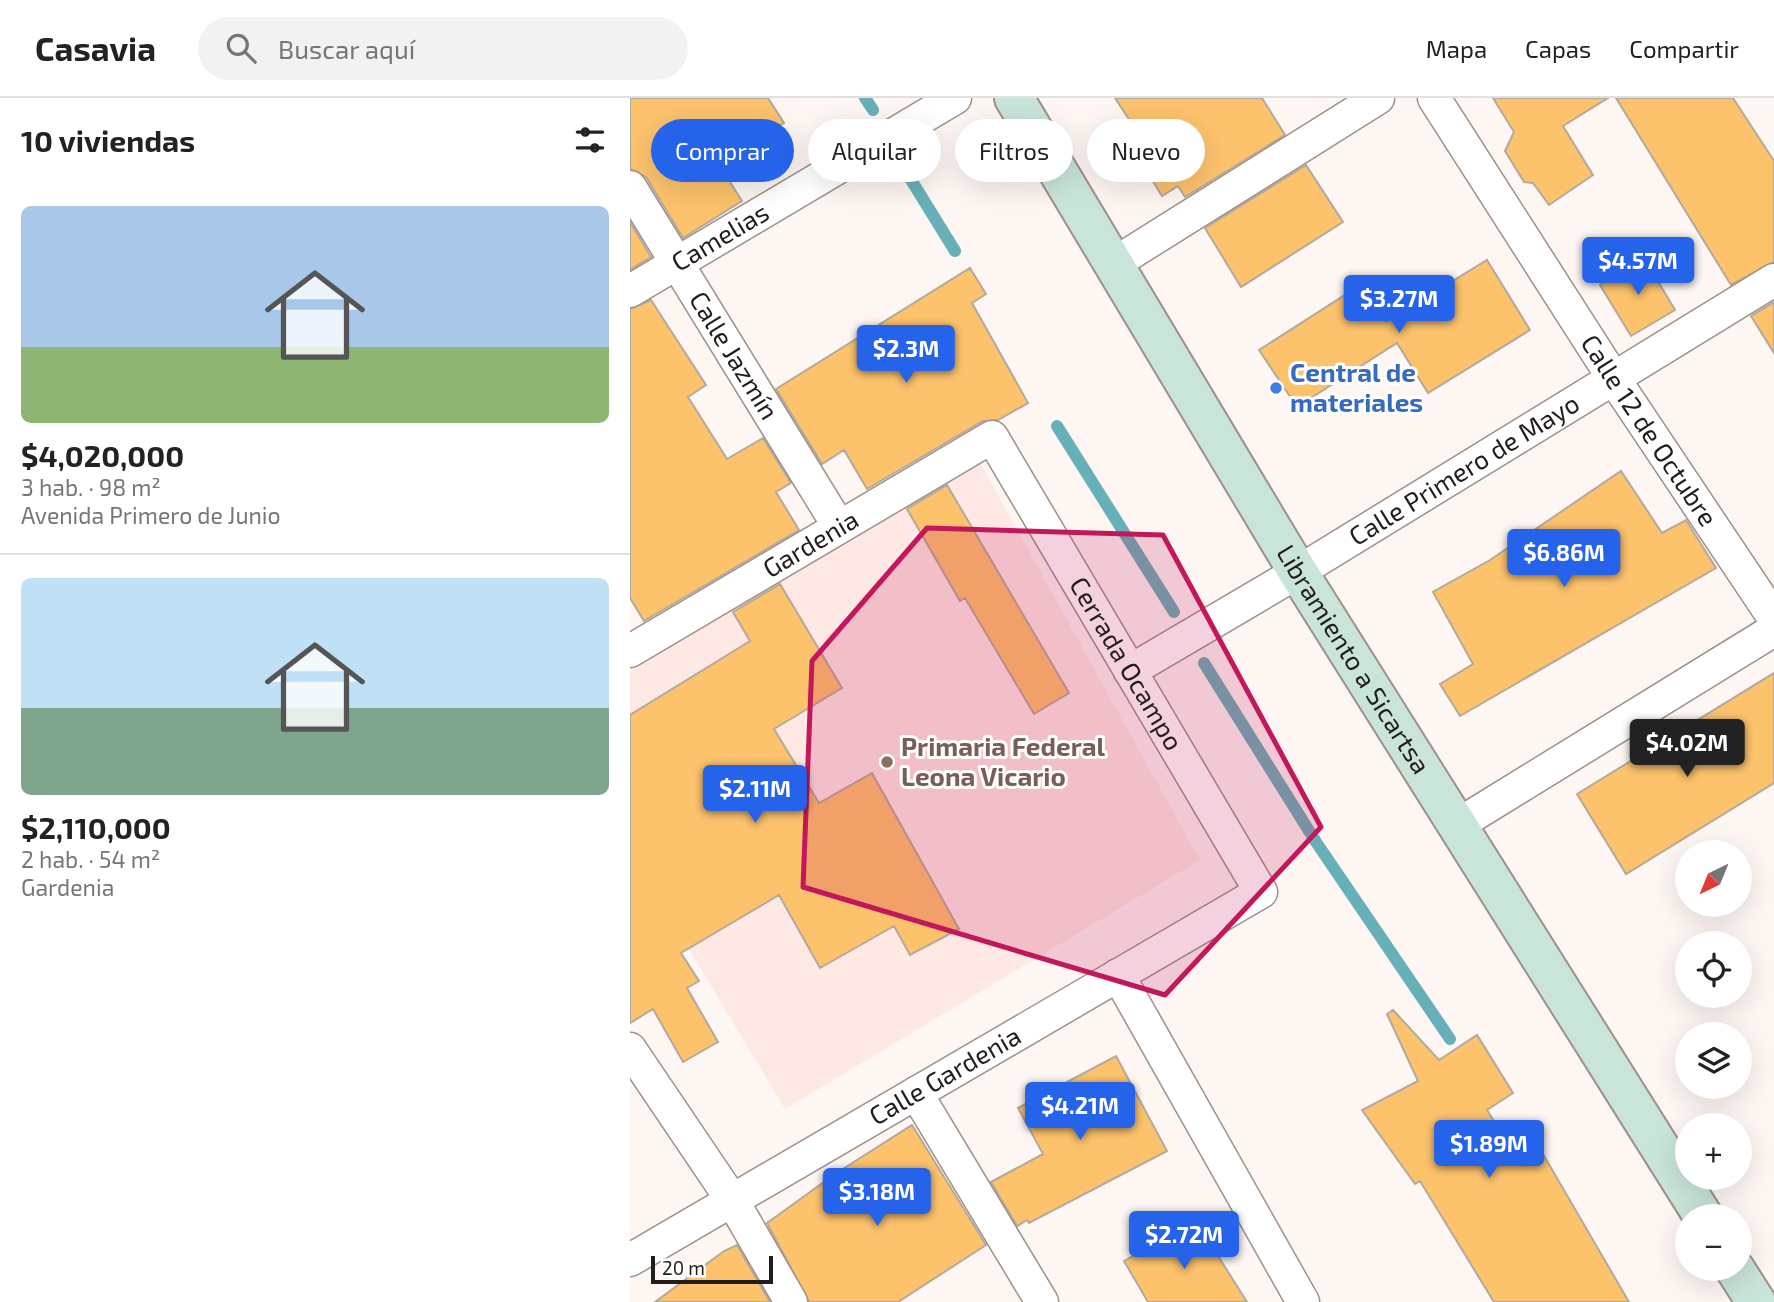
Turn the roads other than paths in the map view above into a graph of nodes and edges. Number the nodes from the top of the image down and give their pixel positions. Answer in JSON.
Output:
{"nodes":[{"id":1,"x":955,"y":98,"type":"edge"},
{"id":2,"x":1014,"y":98,"type":"edge"},
{"id":3,"x":1378,"y":98,"type":"edge"},
{"id":4,"x":1434,"y":98,"type":"edge"},
{"id":5,"x":630,"y":187,"type":"edge"},
{"id":6,"x":1115,"y":263,"type":"junction"},
{"id":7,"x":675,"y":264,"type":"junction"},
{"id":8,"x":1774,"y":280,"type":"edge"},
{"id":9,"x":630,"y":290,"type":"edge"},
{"id":10,"x":1614,"y":379,"type":"junction"},
{"id":11,"x":992,"y":436,"type":"joint"},
{"id":12,"x":838,"y":525,"type":"junction"},
{"id":13,"x":1298,"y":572,"type":"junction"},
{"id":14,"x":1774,"y":618,"type":"edge"},
{"id":15,"x":1774,"y":629,"type":"edge"},
{"id":16,"x":632,"y":645,"type":"edge"},
{"id":17,"x":1130,"y":671,"type":"junction"},
{"id":18,"x":1459,"y":824,"type":"junction"},
{"id":19,"x":1261,"y":892,"type":"joint"},
{"id":20,"x":1118,"y":975,"type":"junction"},
{"id":21,"x":630,"y":1049,"type":"edge"},
{"id":22,"x":916,"y":1093,"type":"junction"},
{"id":23,"x":733,"y":1200,"type":"junction"},
{"id":24,"x":1696,"y":1204,"type":"edge"},
{"id":25,"x":630,"y":1260,"type":"edge"},
{"id":26,"x":1743,"y":1281,"type":"edge"},
{"id":27,"x":791,"y":1302,"type":"edge"},
{"id":28,"x":1042,"y":1302,"type":"edge"},
{"id":29,"x":1303,"y":1302,"type":"edge"},
{"id":30,"x":1756,"y":1302,"type":"edge"}],
"edges":[{"from":1,"to":7,"type":"street","name":"Camelias"},
{"from":2,"to":6,"type":"main road","name":"Libramiento a Sicartsa"},
{"from":3,"to":6,"type":"street"},
{"from":4,"to":10,"type":"street","name":"Calle 12 de Octubre"},
{"from":5,"to":7,"type":"street","name":"Calle Jazmín"},
{"from":6,"to":13,"type":"main road","name":"Libramiento a Sicartsa"},
{"from":7,"to":9,"type":"street","name":"Camelias"},
{"from":7,"to":12,"type":"street","name":"Calle Jazmín"},
{"from":8,"to":10,"type":"street","name":"Calle Primero de Mayo"},
{"from":10,"to":13,"type":"street","name":"Calle Primero de Mayo"},
{"from":10,"to":14,"type":"street","name":"Calle 12 de Octubre"},
{"from":11,"to":12,"type":"street","name":"Gardenia"},
{"from":11,"to":17,"type":"street","name":"Cerrada Ocampo"},
{"from":12,"to":16,"type":"street","name":"Gardenia"},
{"from":13,"to":17,"type":"street","name":"Calle Primero de Mayo"},
{"from":13,"to":18,"type":"main road","name":"Libramiento a Sicartsa"},
{"from":15,"to":18,"type":"street"},
{"from":17,"to":19,"type":"street","name":"Cerrada Ocampo"},
{"from":18,"to":24,"type":"main road","name":"Libramiento a Sicartsa"},
{"from":19,"to":20,"type":"street","name":"Calle Gardenia"},
{"from":20,"to":22,"type":"street","name":"Calle Gardenia"},
{"from":20,"to":29,"type":"street"},
{"from":21,"to":23,"type":"street"},
{"from":22,"to":23,"type":"street","name":"Calle Gardenia"},
{"from":22,"to":28,"type":"street"},
{"from":23,"to":25,"type":"street","name":"Calle Gardenia"},
{"from":23,"to":27,"type":"street"},
{"from":26,"to":30,"type":"main road"}]}
